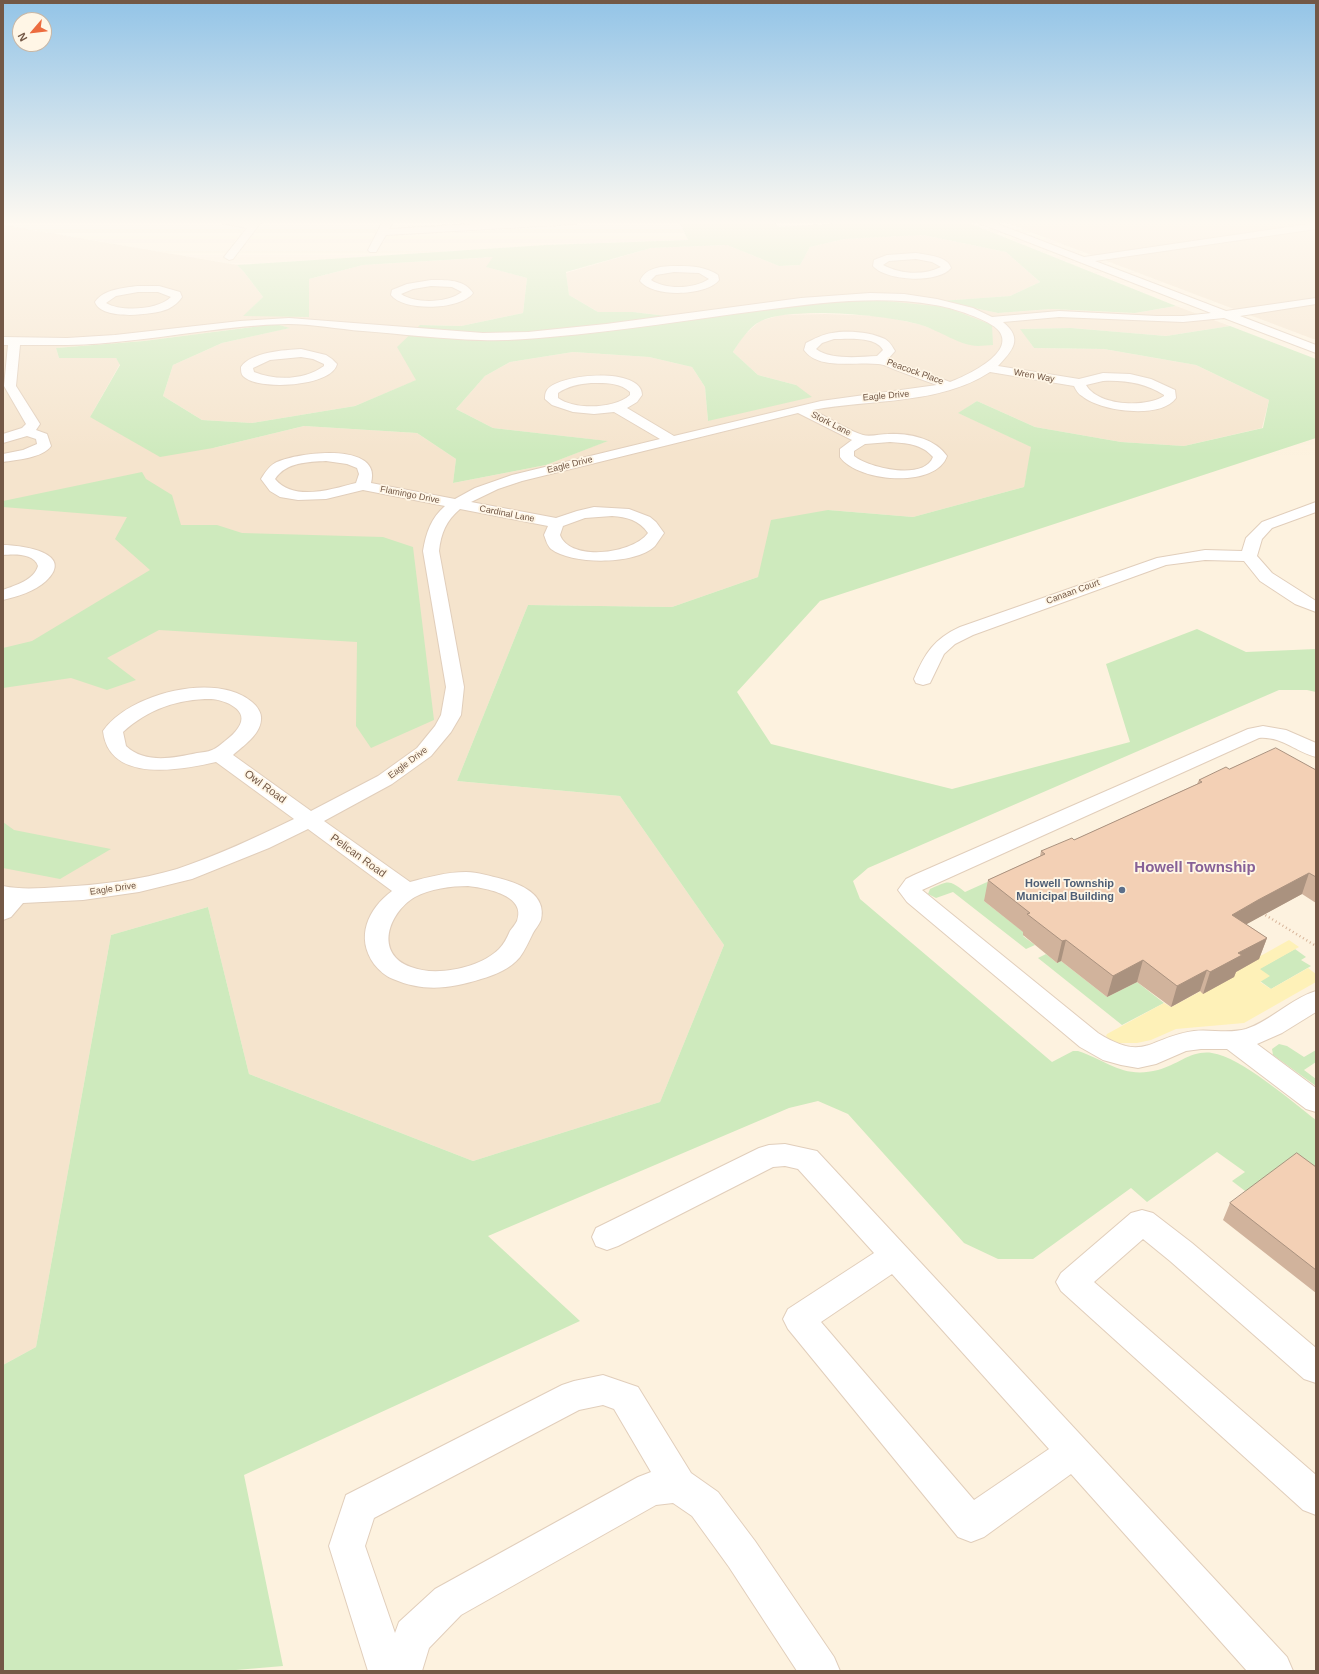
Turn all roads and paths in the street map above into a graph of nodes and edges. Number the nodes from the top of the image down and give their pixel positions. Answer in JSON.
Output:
{"nodes":[{"id":1,"x":105,"y":299,"type":"edge"},
{"id":2,"x":176,"y":299,"type":"edge"},
{"id":3,"x":400,"y":299,"type":"edge"},
{"id":4,"x":457,"y":299,"type":"edge"},
{"id":5,"x":827,"y":299,"type":"edge"},
{"id":6,"x":905,"y":299,"type":"edge"},
{"id":7,"x":1187,"y":299,"type":"edge"},
{"id":8,"x":1316,"y":301,"type":"edge"},
{"id":9,"x":423,"y":303,"type":"junction"},
{"id":10,"x":143,"y":311,"type":"junction"},
{"id":11,"x":415,"y":313,"type":"dead end"},
{"id":12,"x":1226,"y":314,"type":"junction"},
{"id":13,"x":1240,"y":319,"type":"junction"},
{"id":14,"x":991,"y":320,"type":"junction"},
{"id":15,"x":327,"y":324,"type":"junction"},
{"id":16,"x":1003,"y":327,"type":"junction"},
{"id":17,"x":161,"y":334,"type":"junction"},
{"id":18,"x":318,"y":334,"type":"dead end"},
{"id":19,"x":9,"y":341,"type":"edge"},
{"id":20,"x":310,"y":344,"type":"dead end"},
{"id":21,"x":1316,"y":349,"type":"edge"},
{"id":22,"x":301,"y":354,"type":"junction"},
{"id":23,"x":880,"y":360,"type":"junction"},
{"id":24,"x":990,"y":368,"type":"junction"},
{"id":25,"x":1079,"y":383,"type":"junction"},
{"id":26,"x":950,"y":386,"type":"junction"},
{"id":27,"x":617,"y":408,"type":"junction"},
{"id":28,"x":800,"y":409,"type":"junction"},
{"id":29,"x":27,"y":431,"type":"junction"},
{"id":30,"x":3,"y":439,"type":"edge"},
{"id":31,"x":672,"y":440,"type":"junction"},
{"id":32,"x":862,"y":440,"type":"junction"},
{"id":33,"x":3,"y":458,"type":"edge"},
{"id":34,"x":363,"y":486,"type":"junction"},
{"id":35,"x":457,"y":504,"type":"junction"},
{"id":36,"x":1316,"y":507,"type":"edge"},
{"id":37,"x":557,"y":523,"type":"junction"},
{"id":38,"x":3,"y":550,"type":"edge"},
{"id":39,"x":1249,"y":556,"type":"junction"},
{"id":40,"x":3,"y":595,"type":"edge"},
{"id":41,"x":1316,"y":607,"type":"edge"},
{"id":42,"x":923,"y":680,"type":"dead end"},
{"id":43,"x":1316,"y":751,"type":"edge"},
{"id":44,"x":220,"y":754,"type":"junction"},
{"id":45,"x":309,"y":820,"type":"junction"},
{"id":46,"x":407,"y":891,"type":"junction"},
{"id":47,"x":7,"y":900,"type":"edge"},
{"id":48,"x":1257,"y":910,"type":"edge"},
{"id":49,"x":1316,"y":946,"type":"edge"},
{"id":50,"x":1316,"y":1000,"type":"edge"},
{"id":51,"x":1232,"y":1040,"type":"junction"},
{"id":52,"x":1316,"y":1102,"type":"edge"},
{"id":53,"x":607,"y":1236,"type":"dead end"},
{"id":54,"x":895,"y":1256,"type":"junction"},
{"id":55,"x":1316,"y":1368,"type":"edge"},
{"id":56,"x":1074,"y":1452,"type":"junction"},
{"id":57,"x":678,"y":1485,"type":"junction"},
{"id":58,"x":1315,"y":1495,"type":"edge"},
{"id":59,"x":388,"y":1671,"type":"edge"},
{"id":60,"x":402,"y":1671,"type":"edge"},
{"id":61,"x":820,"y":1671,"type":"edge"},
{"id":62,"x":1273,"y":1671,"type":"edge"}],
"edges":[{"from":1,"to":10,"type":"street"},
{"from":2,"to":10,"type":"street"},
{"from":3,"to":9,"type":"street"},
{"from":4,"to":9,"type":"street"},
{"from":5,"to":15,"type":"street"},
{"from":6,"to":14,"type":"street"},
{"from":7,"to":12,"type":"street"},
{"from":8,"to":12,"type":"street"},
{"from":9,"to":11,"type":"street"},
{"from":10,"to":17,"type":"street"},
{"from":12,"to":13,"type":"street"},
{"from":12,"to":14,"type":"street"},
{"from":13,"to":16,"type":"street"},
{"from":13,"to":21,"type":"street"},
{"from":14,"to":16,"type":"street"},
{"from":15,"to":17,"type":"street"},
{"from":15,"to":18,"type":"street"},
{"from":16,"to":24,"type":"street","name":"Eagle Drive"},
{"from":17,"to":19,"type":"street"},
{"from":19,"to":29,"type":"street"},
{"from":20,"to":22,"type":"street"},
{"from":22,"to":22,"type":"street"},
{"from":23,"to":23,"type":"street","name":"Peacock Place"},
{"from":23,"to":26,"type":"street","name":"Peacock Place"},
{"from":24,"to":25,"type":"street","name":"Wren Way"},
{"from":24,"to":26,"type":"street","name":"Eagle Drive"},
{"from":25,"to":25,"type":"street","name":"Wren Way"},
{"from":26,"to":28,"type":"street","name":"Eagle Drive"},
{"from":27,"to":27,"type":"street"},
{"from":27,"to":31,"type":"street"},
{"from":28,"to":31,"type":"street","name":"Eagle Drive"},
{"from":28,"to":32,"type":"street","name":"Stork Lane"},
{"from":29,"to":30,"type":"street"},
{"from":29,"to":33,"type":"street"},
{"from":31,"to":35,"type":"street","name":"Eagle Drive"},
{"from":32,"to":32,"type":"street","name":"Stork Lane"},
{"from":34,"to":34,"type":"street","name":"Flamingo Drive"},
{"from":34,"to":35,"type":"street","name":"Flamingo Drive"},
{"from":35,"to":37,"type":"street","name":"Cardinal Lane"},
{"from":35,"to":45,"type":"street","name":"Eagle Drive"},
{"from":36,"to":39,"type":"street"},
{"from":37,"to":37,"type":"street"},
{"from":38,"to":40,"type":"street"},
{"from":39,"to":41,"type":"street"},
{"from":39,"to":42,"type":"street","name":"Canaan Court"},
{"from":43,"to":51,"type":"street"},
{"from":44,"to":44,"type":"street"},
{"from":44,"to":45,"type":"street","name":"Owl Road"},
{"from":45,"to":46,"type":"street","name":"Pelican Road"},
{"from":45,"to":47,"type":"street","name":"Eagle Drive"},
{"from":46,"to":46,"type":"street"},
{"from":48,"to":49,"type":"path"},
{"from":50,"to":51,"type":"street"},
{"from":51,"to":52,"type":"street"},
{"from":53,"to":54,"type":"street"},
{"from":54,"to":56,"type":"street"},
{"from":54,"to":56,"type":"street"},
{"from":55,"to":58,"type":"street"},
{"from":56,"to":62,"type":"street"},
{"from":57,"to":59,"type":"street"},
{"from":57,"to":60,"type":"street"},
{"from":57,"to":61,"type":"street"}]}
